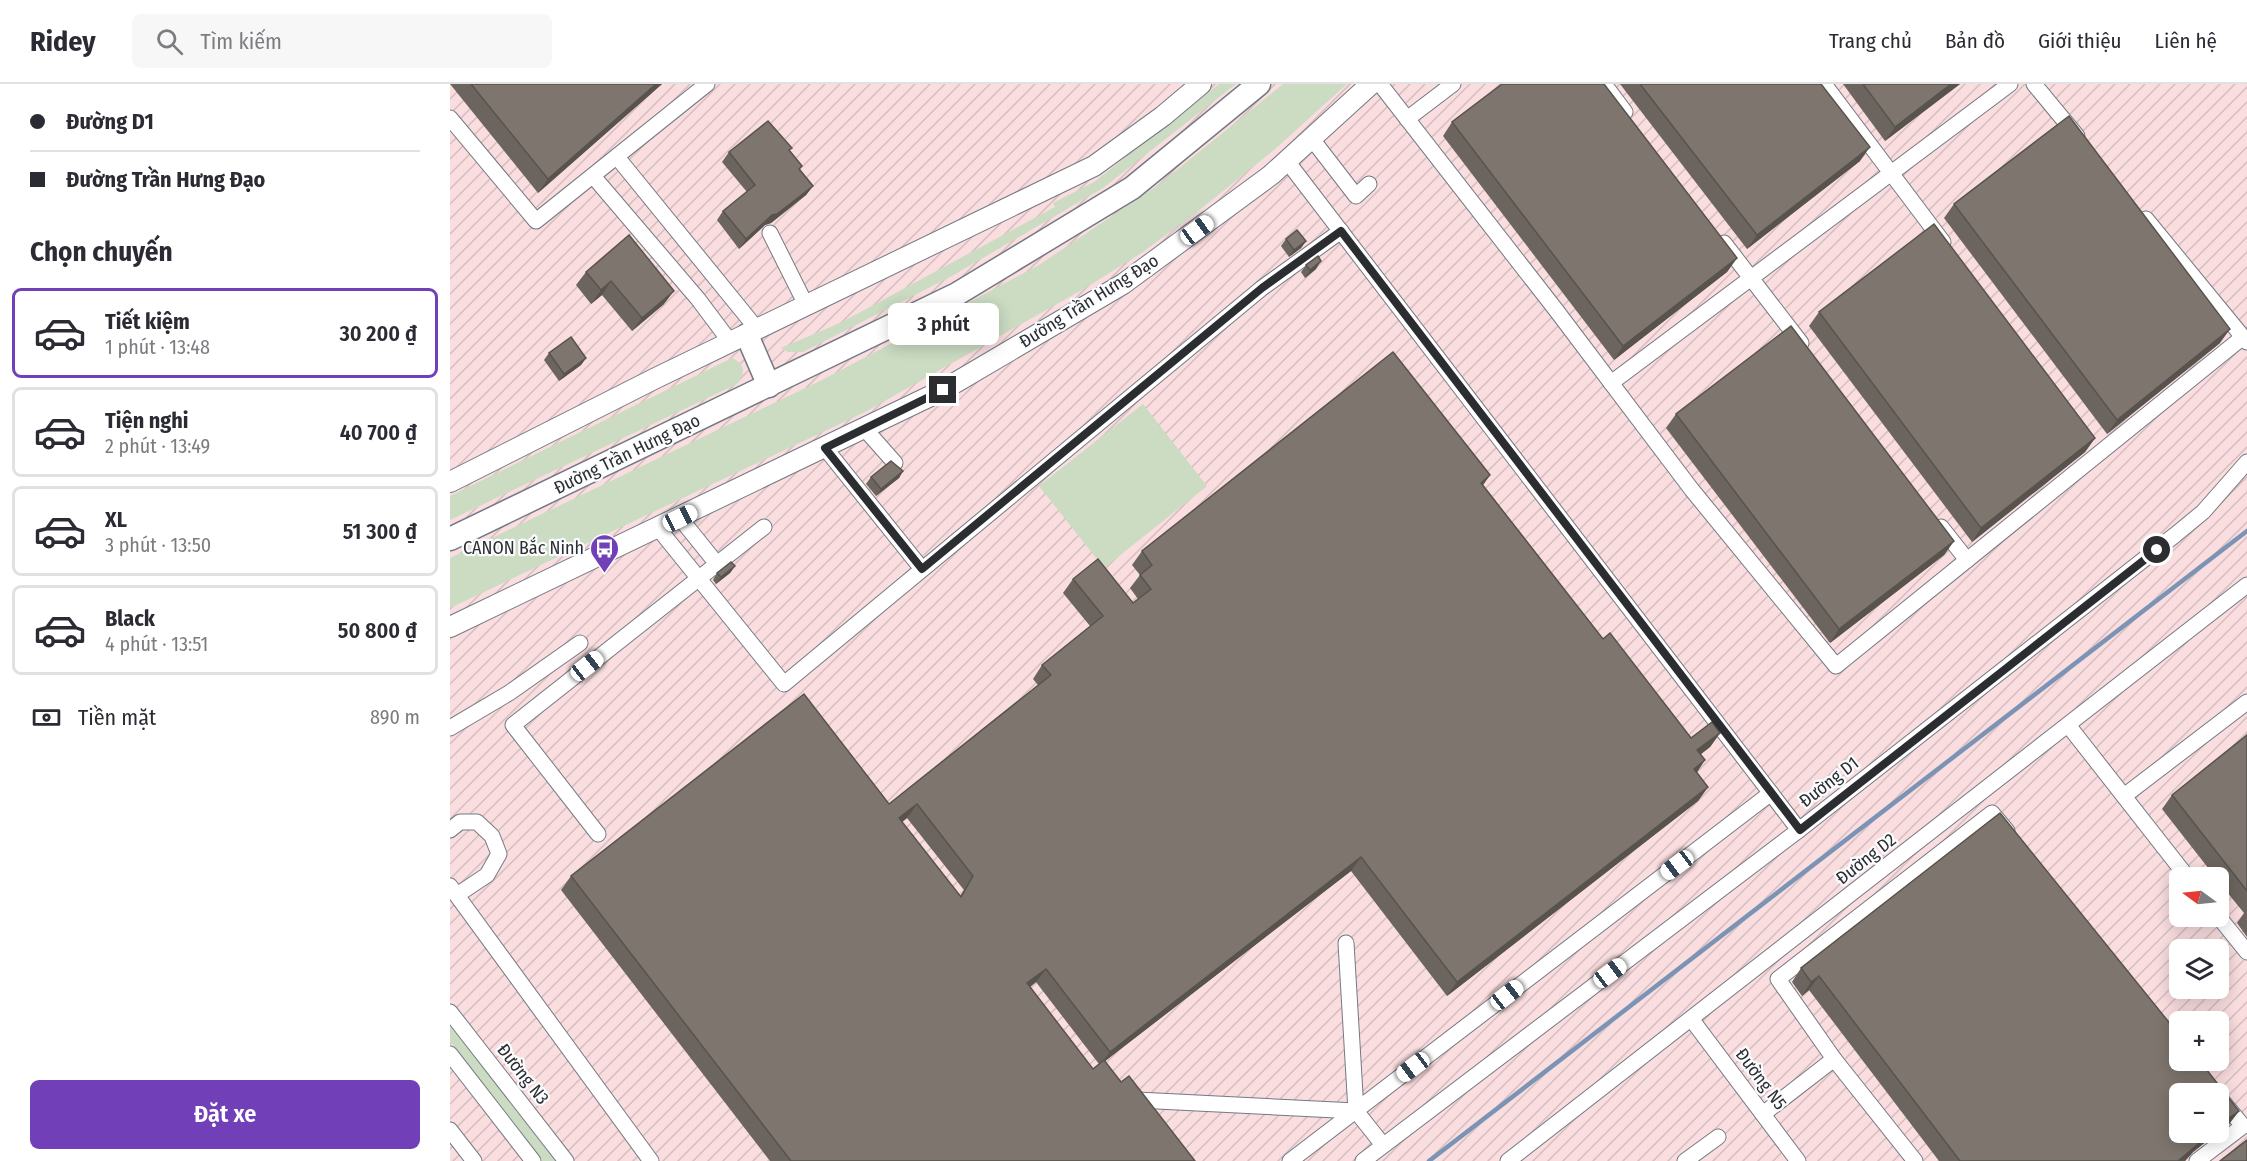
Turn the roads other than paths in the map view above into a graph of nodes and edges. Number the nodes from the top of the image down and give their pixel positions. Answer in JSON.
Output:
{"nodes":[{"id":1,"x":707,"y":84,"type":"edge"},
{"id":2,"x":1201,"y":84,"type":"edge"},
{"id":3,"x":1259,"y":84,"type":"edge"},
{"id":4,"x":1371,"y":84,"type":"edge"},
{"id":5,"x":1380,"y":84,"type":"edge"},
{"id":6,"x":1453,"y":84,"type":"edge"},
{"id":7,"x":1604,"y":84,"type":"edge"},
{"id":8,"x":1824,"y":84,"type":"edge"},
{"id":9,"x":2010,"y":84,"type":"edge"},
{"id":10,"x":2034,"y":84,"type":"edge"},
{"id":11,"x":450,"y":118,"type":"edge"},
{"id":12,"x":1407,"y":119,"type":"junction"},
{"id":13,"x":1632,"y":121,"type":"edge"},
{"id":14,"x":1312,"y":139,"type":"junction"},
{"id":15,"x":2086,"y":147,"type":"edge"},
{"id":16,"x":618,"y":157,"type":"junction"},
{"id":17,"x":1287,"y":161,"type":"junction"},
{"id":18,"x":1891,"y":173,"type":"junction"},
{"id":19,"x":593,"y":176,"type":"junction"},
{"id":20,"x":1369,"y":184,"type":"dead end"},
{"id":21,"x":2138,"y":211,"type":"edge"},
{"id":22,"x":1341,"y":231,"type":"junction"},
{"id":23,"x":1716,"y":232,"type":"edge"},
{"id":24,"x":770,"y":233,"type":"dead end"},
{"id":25,"x":1954,"y":256,"type":"edge"},
{"id":26,"x":1750,"y":278,"type":"junction"},
{"id":27,"x":806,"y":305,"type":"junction"},
{"id":28,"x":745,"y":336,"type":"junction"},
{"id":29,"x":2245,"y":340,"type":"edge"},
{"id":30,"x":1808,"y":353,"type":"edge"},
{"id":31,"x":1611,"y":383,"type":"junction"},
{"id":32,"x":769,"y":387,"type":"junction"},
{"id":33,"x":864,"y":429,"type":"junction"},
{"id":34,"x":825,"y":448,"type":"junction"},
{"id":35,"x":2247,"y":462,"type":"edge"},
{"id":36,"x":895,"y":463,"type":"edge"},
{"id":37,"x":450,"y":482,"type":"edge"},
{"id":38,"x":1931,"y":513,"type":"edge"},
{"id":39,"x":680,"y":518,"type":"junction"},
{"id":40,"x":764,"y":526,"type":"dead end"},
{"id":41,"x":658,"y":528,"type":"junction"},
{"id":42,"x":450,"y":539,"type":"edge"},
{"id":43,"x":1967,"y":560,"type":"junction"},
{"id":44,"x":717,"y":564,"type":"junction"},
{"id":45,"x":922,"y":569,"type":"junction"},
{"id":46,"x":698,"y":578,"type":"junction"},
{"id":47,"x":2247,"y":585,"type":"edge"},
{"id":48,"x":450,"y":627,"type":"edge"},
{"id":49,"x":580,"y":643,"type":"dead end"},
{"id":50,"x":2247,"y":702,"type":"edge"},
{"id":51,"x":2068,"y":725,"type":"junction"},
{"id":52,"x":450,"y":728,"type":"edge"},
{"id":53,"x":1771,"y":793,"type":"junction"},
{"id":54,"x":2124,"y":796,"type":"junction"},
{"id":55,"x":450,"y":830,"type":"edge"},
{"id":56,"x":1800,"y":830,"type":"junction"},
{"id":57,"x":598,"y":834,"type":"dead end"},
{"id":58,"x":2013,"y":840,"type":"edge"},
{"id":59,"x":2179,"y":867,"type":"edge"},
{"id":60,"x":454,"y":891,"type":"edge"},
{"id":61,"x":2227,"y":927,"type":"edge"},
{"id":62,"x":1346,"y":943,"type":"dead end"},
{"id":63,"x":2247,"y":952,"type":"edge"},
{"id":64,"x":450,"y":1012,"type":"edge"},
{"id":65,"x":1692,"y":1020,"type":"junction"},
{"id":66,"x":450,"y":1054,"type":"edge"},
{"id":67,"x":1834,"y":1059,"type":"junction"},
{"id":68,"x":1137,"y":1101,"type":"edge"},
{"id":69,"x":2229,"y":1109,"type":"edge"},
{"id":70,"x":1356,"y":1111,"type":"junction"},
{"id":71,"x":1763,"y":1114,"type":"junction"},
{"id":72,"x":450,"y":1130,"type":"edge"},
{"id":73,"x":1718,"y":1137,"type":"dead end"},
{"id":74,"x":2229,"y":1137,"type":"edge"},
{"id":75,"x":2221,"y":1143,"type":"edge"},
{"id":76,"x":1383,"y":1145,"type":"junction"},
{"id":77,"x":474,"y":1161,"type":"edge"},
{"id":78,"x":533,"y":1161,"type":"edge"},
{"id":79,"x":566,"y":1161,"type":"edge"},
{"id":80,"x":651,"y":1161,"type":"edge"},
{"id":81,"x":1290,"y":1161,"type":"edge"},
{"id":82,"x":1363,"y":1161,"type":"edge"},
{"id":83,"x":1508,"y":1161,"type":"edge"},
{"id":84,"x":1685,"y":1161,"type":"edge"},
{"id":85,"x":1798,"y":1161,"type":"edge"},
{"id":86,"x":1915,"y":1161,"type":"edge"},
{"id":87,"x":2198,"y":1161,"type":"edge"}],
"edges":[{"from":1,"to":16,"type":"street"},
{"from":2,"to":27,"type":"main road"},
{"from":3,"to":32,"type":"highway","name":"Đường Trần Hưng Đạo"},
{"from":4,"to":14,"type":"main road","name":"Đường Trần Hưng Đạo"},
{"from":5,"to":12,"type":"street"},
{"from":6,"to":12,"type":"street"},
{"from":7,"to":13,"type":"street"},
{"from":8,"to":18,"type":"street"},
{"from":9,"to":18,"type":"street"},
{"from":10,"to":15,"type":"street"},
{"from":11,"to":19,"type":"street"},
{"from":12,"to":31,"type":"street"},
{"from":14,"to":17,"type":"main road","name":"Đường Trần Hưng Đạo"},
{"from":14,"to":20,"type":"street"},
{"from":16,"to":19,"type":"street"},
{"from":16,"to":28,"type":"street"},
{"from":17,"to":22,"type":"street"},
{"from":17,"to":33,"type":"main road","name":"Đường Trần Hưng Đạo"},
{"from":18,"to":25,"type":"street"},
{"from":18,"to":26,"type":"street"},
{"from":19,"to":28,"type":"street"},
{"from":21,"to":29,"type":"street"},
{"from":22,"to":45,"type":"street"},
{"from":22,"to":53,"type":"street"},
{"from":23,"to":26,"type":"street"},
{"from":24,"to":27,"type":"street"},
{"from":26,"to":30,"type":"street"},
{"from":26,"to":31,"type":"street"},
{"from":27,"to":28,"type":"main road"},
{"from":28,"to":32,"type":"highway"},
{"from":28,"to":37,"type":"main road"},
{"from":29,"to":43,"type":"street"},
{"from":31,"to":43,"type":"street"},
{"from":32,"to":42,"type":"highway","name":"Đường Trần Hưng Đạo"},
{"from":33,"to":34,"type":"main road","name":"Đường Trần Hưng Đạo"},
{"from":33,"to":36,"type":"street"},
{"from":34,"to":39,"type":"main road","name":"Đường Trần Hưng Đạo"},
{"from":34,"to":45,"type":"street"},
{"from":35,"to":56,"type":"street","name":"Đường D1"},
{"from":38,"to":43,"type":"street"},
{"from":39,"to":41,"type":"main road","name":"Đường Trần Hưng Đạo"},
{"from":39,"to":44,"type":"street"},
{"from":40,"to":44,"type":"street"},
{"from":41,"to":46,"type":"street"},
{"from":41,"to":48,"type":"main road","name":"Đường Trần Hưng Đạo"},
{"from":44,"to":46,"type":"street"},
{"from":45,"to":46,"type":"street"},
{"from":46,"to":57,"type":"street"},
{"from":47,"to":51,"type":"street","name":"Đường D2"},
{"from":49,"to":52,"type":"street"},
{"from":50,"to":54,"type":"street"},
{"from":51,"to":54,"type":"street"},
{"from":51,"to":65,"type":"street","name":"Đường D2"},
{"from":53,"to":56,"type":"street"},
{"from":53,"to":70,"type":"street"},
{"from":54,"to":59,"type":"street"},
{"from":55,"to":60,"type":"street"},
{"from":56,"to":76,"type":"street","name":"Đường D1"},
{"from":58,"to":67,"type":"street"},
{"from":60,"to":80,"type":"street"},
{"from":61,"to":63,"type":"street"},
{"from":62,"to":70,"type":"street"},
{"from":64,"to":79,"type":"street","name":"Đường N3"},
{"from":65,"to":71,"type":"street","name":"Đường N5"},
{"from":65,"to":83,"type":"street","name":"Đường D2"},
{"from":66,"to":78,"type":"street"},
{"from":67,"to":71,"type":"street"},
{"from":67,"to":86,"type":"street"},
{"from":68,"to":70,"type":"street"},
{"from":69,"to":74,"type":"street"},
{"from":70,"to":76,"type":"street"},
{"from":70,"to":81,"type":"street"},
{"from":71,"to":85,"type":"street","name":"Đường N5"},
{"from":72,"to":77,"type":"street"},
{"from":73,"to":84,"type":"street"},
{"from":75,"to":87,"type":"street"},
{"from":76,"to":82,"type":"street","name":"Đường D1"}]}
